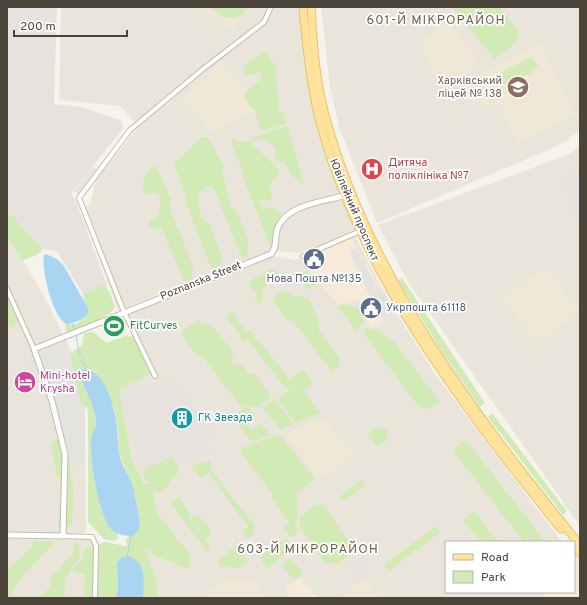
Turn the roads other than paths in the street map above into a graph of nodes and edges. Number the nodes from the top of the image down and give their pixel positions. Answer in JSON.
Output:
{"nodes":[{"id":1,"x":271,"y":7,"type":"edge"},
{"id":2,"x":303,"y":7,"type":"edge"},
{"id":3,"x":310,"y":7,"type":"edge"},
{"id":4,"x":346,"y":195,"type":"junction"},
{"id":5,"x":360,"y":231,"type":"junction"},
{"id":6,"x":303,"y":256,"type":"dead end"},
{"id":7,"x":388,"y":277,"type":"junction"},
{"id":8,"x":7,"y":289,"type":"edge"},
{"id":9,"x":124,"y":312,"type":"junction"},
{"id":10,"x":34,"y":349,"type":"junction"},
{"id":11,"x":155,"y":376,"type":"dead end"},
{"id":12,"x":492,"y":436,"type":"junction"},
{"id":13,"x":7,"y":535,"type":"edge"},
{"id":14,"x":63,"y":536,"type":"junction"},
{"id":15,"x":570,"y":541,"type":"edge"},
{"id":16,"x":580,"y":545,"type":"edge"},
{"id":17,"x":95,"y":598,"type":"edge"}],
"edges":[{"from":1,"to":9,"type":"street"},
{"from":2,"to":4,"type":"main road","name":"Ювілейний проспект"},
{"from":3,"to":7,"type":"main road","name":"Ювілейний проспект"},
{"from":4,"to":5,"type":"main road","name":"Ювілейний проспект"},
{"from":4,"to":9,"type":"street","name":"Poznanska Street"},
{"from":5,"to":6,"type":"street"},
{"from":5,"to":7,"type":"main road","name":"Ювілейний проспект"},
{"from":7,"to":12,"type":"main road","name":"Ювілейний проспект"},
{"from":8,"to":10,"type":"street"},
{"from":9,"to":10,"type":"street","name":"Poznanska Street"},
{"from":9,"to":11,"type":"street"},
{"from":10,"to":14,"type":"street"},
{"from":12,"to":15,"type":"main road","name":"Ювілейний проспект"},
{"from":12,"to":16,"type":"main road","name":"Ювілейний проспект"},
{"from":13,"to":14,"type":"street"},
{"from":14,"to":17,"type":"street"}]}
